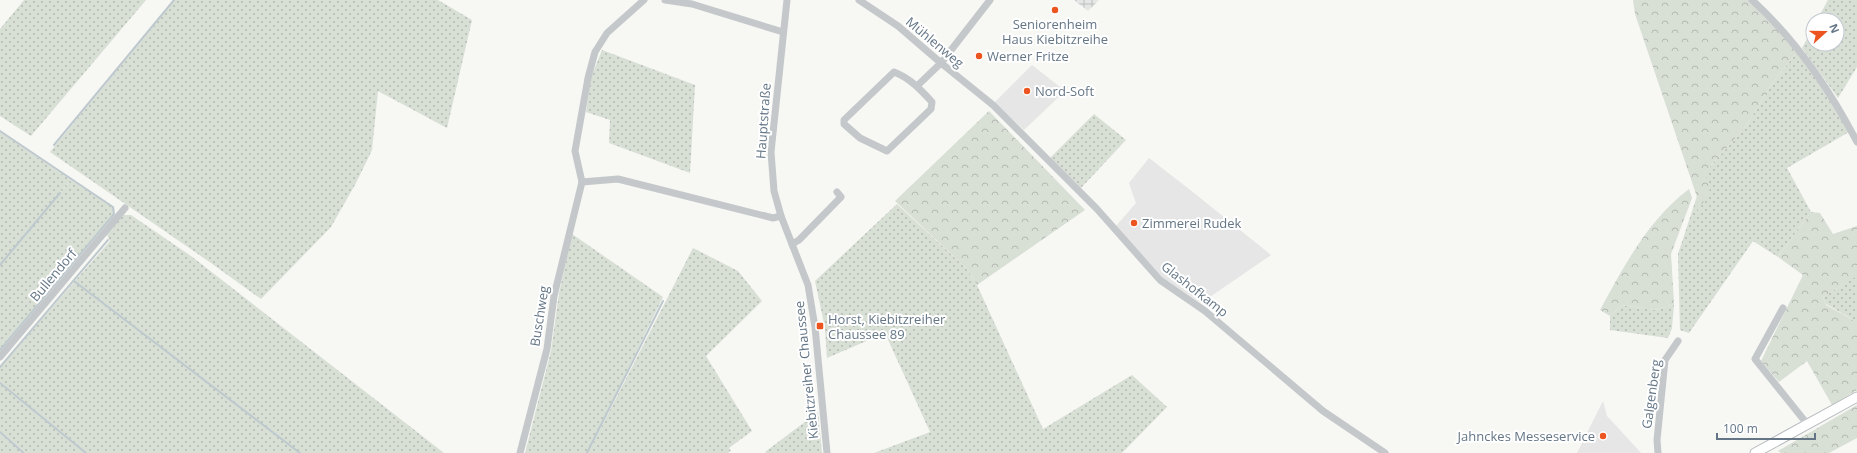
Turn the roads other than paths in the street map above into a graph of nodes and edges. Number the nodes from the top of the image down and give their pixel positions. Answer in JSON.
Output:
{"nodes":[{"id":1,"x":644,"y":0,"type":"edge"},
{"id":2,"x":664,"y":0,"type":"edge"},
{"id":3,"x":787,"y":0,"type":"edge"},
{"id":4,"x":859,"y":0,"type":"edge"},
{"id":5,"x":990,"y":0,"type":"edge"},
{"id":6,"x":1752,"y":0,"type":"edge"},
{"id":7,"x":783,"y":32,"type":"junction"},
{"id":8,"x":941,"y":64,"type":"junction"},
{"id":9,"x":917,"y":86,"type":"junction"},
{"id":10,"x":993,"y":105,"type":"joint"},
{"id":11,"x":1857,"y":142,"type":"edge"},
{"id":12,"x":582,"y":182,"type":"junction"},
{"id":13,"x":837,"y":192,"type":"dead end"},
{"id":14,"x":125,"y":208,"type":"dead end"},
{"id":15,"x":780,"y":216,"type":"junction"},
{"id":16,"x":792,"y":244,"type":"junction"},
{"id":17,"x":808,"y":285,"type":"joint"},
{"id":18,"x":1783,"y":308,"type":"dead end"},
{"id":19,"x":1678,"y":341,"type":"dead end"},
{"id":20,"x":0,"y":357,"type":"edge"},
{"id":21,"x":1857,"y":397,"type":"edge"},
{"id":22,"x":1808,"y":425,"type":"junction"},
{"id":23,"x":520,"y":453,"type":"edge"},
{"id":24,"x":826,"y":453,"type":"edge"},
{"id":25,"x":1385,"y":453,"type":"edge"},
{"id":26,"x":1658,"y":453,"type":"edge"},
{"id":27,"x":1755,"y":453,"type":"edge"}],
"edges":[{"from":1,"to":12,"type":"street","name":"Buschweg"},
{"from":2,"to":7,"type":"street"},
{"from":3,"to":7,"type":"street","name":"Hauptstraße"},
{"from":4,"to":8,"type":"street","name":"Mühlenweg"},
{"from":5,"to":8,"type":"street"},
{"from":6,"to":11,"type":"street"},
{"from":7,"to":15,"type":"street","name":"Hauptstraße"},
{"from":8,"to":9,"type":"street"},
{"from":8,"to":10,"type":"street","name":"Mühlenweg"},
{"from":9,"to":9,"type":"street"},
{"from":10,"to":25,"type":"street","name":"Glashofkamp"},
{"from":12,"to":15,"type":"street"},
{"from":12,"to":23,"type":"street","name":"Buschweg"},
{"from":13,"to":16,"type":"street"},
{"from":14,"to":20,"type":"street","name":"Bullendorf"},
{"from":15,"to":16,"type":"street","name":"Hauptstraße"},
{"from":16,"to":17,"type":"street","name":"Hauptstraße"},
{"from":17,"to":24,"type":"street","name":"Kiebitzreiher Chaussee"},
{"from":18,"to":22,"type":"street"},
{"from":19,"to":26,"type":"street","name":"Galgenberg"},
{"from":21,"to":22,"type":"main road"},
{"from":22,"to":27,"type":"main road"}]}
